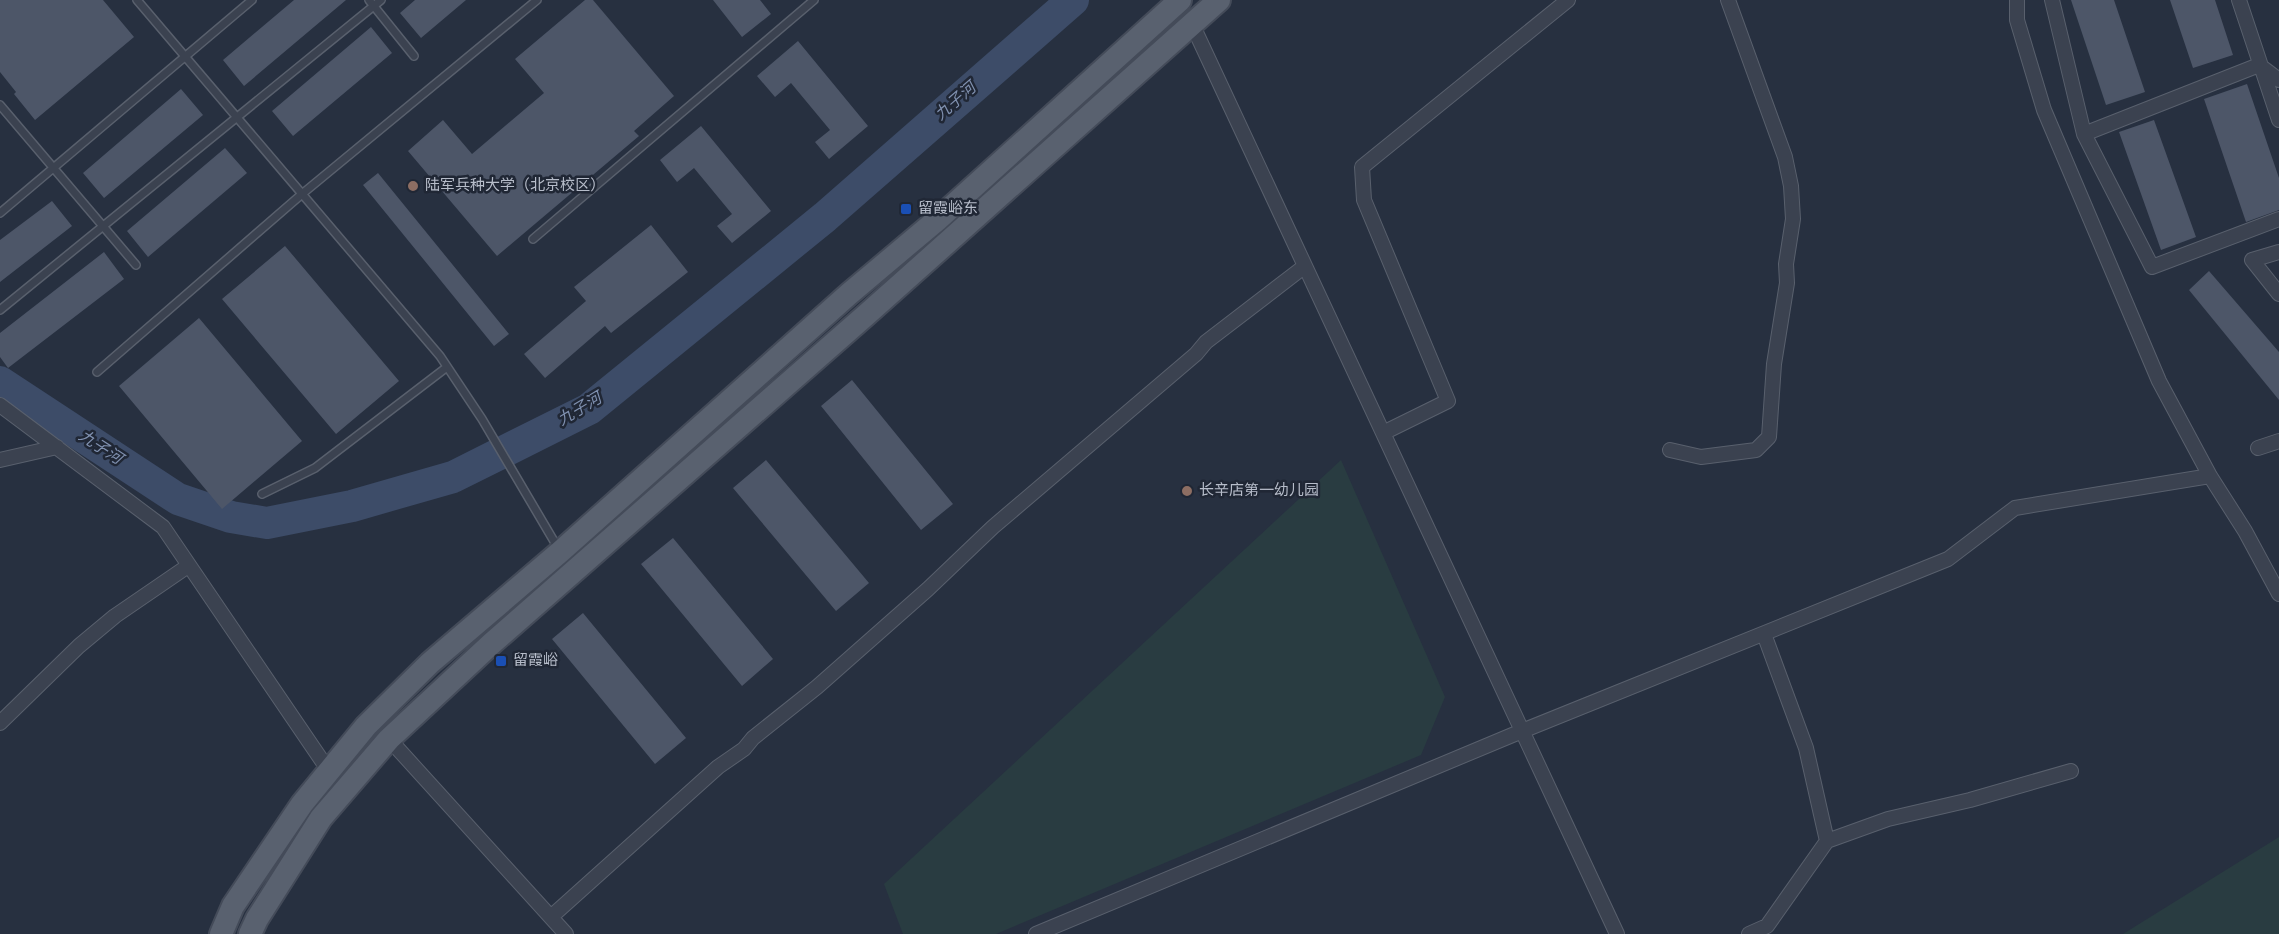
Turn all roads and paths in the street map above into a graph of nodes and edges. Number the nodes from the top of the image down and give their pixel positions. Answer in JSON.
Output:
{"nodes":[{"id":1,"x":137,"y":0,"type":"edge"},
{"id":2,"x":252,"y":0,"type":"edge"},
{"id":3,"x":381,"y":0,"type":"edge"},
{"id":4,"x":537,"y":0,"type":"edge"},
{"id":5,"x":814,"y":0,"type":"edge"},
{"id":6,"x":1180,"y":0,"type":"edge"},
{"id":7,"x":1220,"y":0,"type":"edge"},
{"id":8,"x":1568,"y":0,"type":"edge"},
{"id":9,"x":1728,"y":0,"type":"edge"},
{"id":10,"x":2017,"y":0,"type":"edge"},
{"id":11,"x":2052,"y":0,"type":"edge"},
{"id":12,"x":2239,"y":0,"type":"edge"},
{"id":13,"x":371,"y":3,"type":"edge"},
{"id":14,"x":1192,"y":24,"type":"junction"},
{"id":15,"x":414,"y":56,"type":"dead end"},
{"id":16,"x":185,"y":57,"type":"junction"},
{"id":17,"x":2259,"y":65,"type":"junction"},
{"id":18,"x":2279,"y":80,"type":"edge"},
{"id":19,"x":0,"y":105,"type":"edge"},
{"id":20,"x":237,"y":117,"type":"junction"},
{"id":21,"x":2279,"y":120,"type":"edge"},
{"id":22,"x":2084,"y":134,"type":"junction"},
{"id":23,"x":52,"y":169,"type":"junction"},
{"id":24,"x":302,"y":194,"type":"junction"},
{"id":25,"x":0,"y":213,"type":"edge"},
{"id":26,"x":2279,"y":219,"type":"edge"},
{"id":27,"x":103,"y":226,"type":"junction"},
{"id":28,"x":533,"y":239,"type":"dead end"},
{"id":29,"x":2279,"y":252,"type":"edge"},
{"id":30,"x":136,"y":265,"type":"dead end"},
{"id":31,"x":1305,"y":266,"type":"junction"},
{"id":32,"x":2279,"y":294,"type":"edge"},
{"id":33,"x":0,"y":310,"type":"edge"},
{"id":34,"x":447,"y":367,"type":"junction"},
{"id":35,"x":97,"y":372,"type":"dead end"},
{"id":36,"x":0,"y":405,"type":"edge"},
{"id":37,"x":1383,"y":433,"type":"junction"},
{"id":38,"x":2279,"y":441,"type":"edge"},
{"id":39,"x":57,"y":447,"type":"junction"},
{"id":40,"x":2258,"y":448,"type":"dead end"},
{"id":41,"x":1671,"y":450,"type":"dead end"},
{"id":42,"x":0,"y":460,"type":"edge"},
{"id":43,"x":2210,"y":476,"type":"junction"},
{"id":44,"x":262,"y":494,"type":"dead end"},
{"id":45,"x":560,"y":552,"type":"junction"},
{"id":46,"x":188,"y":566,"type":"junction"},
{"id":47,"x":2279,"y":594,"type":"edge"},
{"id":48,"x":1764,"y":634,"type":"junction"},
{"id":49,"x":0,"y":723,"type":"edge"},
{"id":50,"x":1522,"y":731,"type":"junction"},
{"id":51,"x":389,"y":739,"type":"junction"},
{"id":52,"x":328,"y":771,"type":"junction"},
{"id":53,"x":2071,"y":771,"type":"dead end"},
{"id":54,"x":1827,"y":841,"type":"junction"},
{"id":55,"x":552,"y":916,"type":"junction"},
{"id":56,"x":221,"y":934,"type":"edge"},
{"id":57,"x":250,"y":934,"type":"edge"},
{"id":58,"x":566,"y":934,"type":"edge"},
{"id":59,"x":1036,"y":934,"type":"edge"},
{"id":60,"x":1617,"y":934,"type":"edge"},
{"id":61,"x":1749,"y":934,"type":"edge"}],
"edges":[{"from":1,"to":16,"type":"lane"},
{"from":2,"to":16,"type":"lane"},
{"from":3,"to":13,"type":"lane"},
{"from":4,"to":24,"type":"lane"},
{"from":5,"to":28,"type":"lane"},
{"from":6,"to":45,"type":"main road"},
{"from":7,"to":14,"type":"main road"},
{"from":8,"to":37,"type":"street"},
{"from":9,"to":41,"type":"street"},
{"from":10,"to":43,"type":"street"},
{"from":11,"to":22,"type":"street"},
{"from":12,"to":17,"type":"street"},
{"from":13,"to":15,"type":"lane"},
{"from":13,"to":20,"type":"lane"},
{"from":14,"to":31,"type":"street"},
{"from":14,"to":51,"type":"main road"},
{"from":16,"to":20,"type":"lane"},
{"from":16,"to":23,"type":"lane"},
{"from":17,"to":18,"type":"street"},
{"from":17,"to":21,"type":"street"},
{"from":17,"to":22,"type":"street"},
{"from":19,"to":23,"type":"lane"},
{"from":20,"to":24,"type":"lane"},
{"from":20,"to":27,"type":"lane"},
{"from":22,"to":26,"type":"street"},
{"from":23,"to":25,"type":"lane"},
{"from":23,"to":27,"type":"lane"},
{"from":24,"to":34,"type":"lane"},
{"from":24,"to":35,"type":"lane"},
{"from":27,"to":30,"type":"lane"},
{"from":27,"to":33,"type":"lane"},
{"from":29,"to":32,"type":"street"},
{"from":31,"to":37,"type":"street"},
{"from":31,"to":55,"type":"street"},
{"from":34,"to":44,"type":"lane"},
{"from":34,"to":45,"type":"lane"},
{"from":36,"to":39,"type":"street"},
{"from":37,"to":50,"type":"street"},
{"from":38,"to":40,"type":"street"},
{"from":39,"to":42,"type":"street"},
{"from":39,"to":46,"type":"street"},
{"from":43,"to":47,"type":"street"},
{"from":43,"to":48,"type":"street"},
{"from":45,"to":52,"type":"main road"},
{"from":46,"to":49,"type":"street"},
{"from":46,"to":52,"type":"street"},
{"from":48,"to":50,"type":"street"},
{"from":48,"to":54,"type":"street"},
{"from":50,"to":59,"type":"street"},
{"from":50,"to":60,"type":"street"},
{"from":51,"to":55,"type":"street"},
{"from":51,"to":57,"type":"main road"},
{"from":52,"to":56,"type":"main road"},
{"from":53,"to":54,"type":"street"},
{"from":54,"to":61,"type":"street"},
{"from":55,"to":58,"type":"street"}]}
